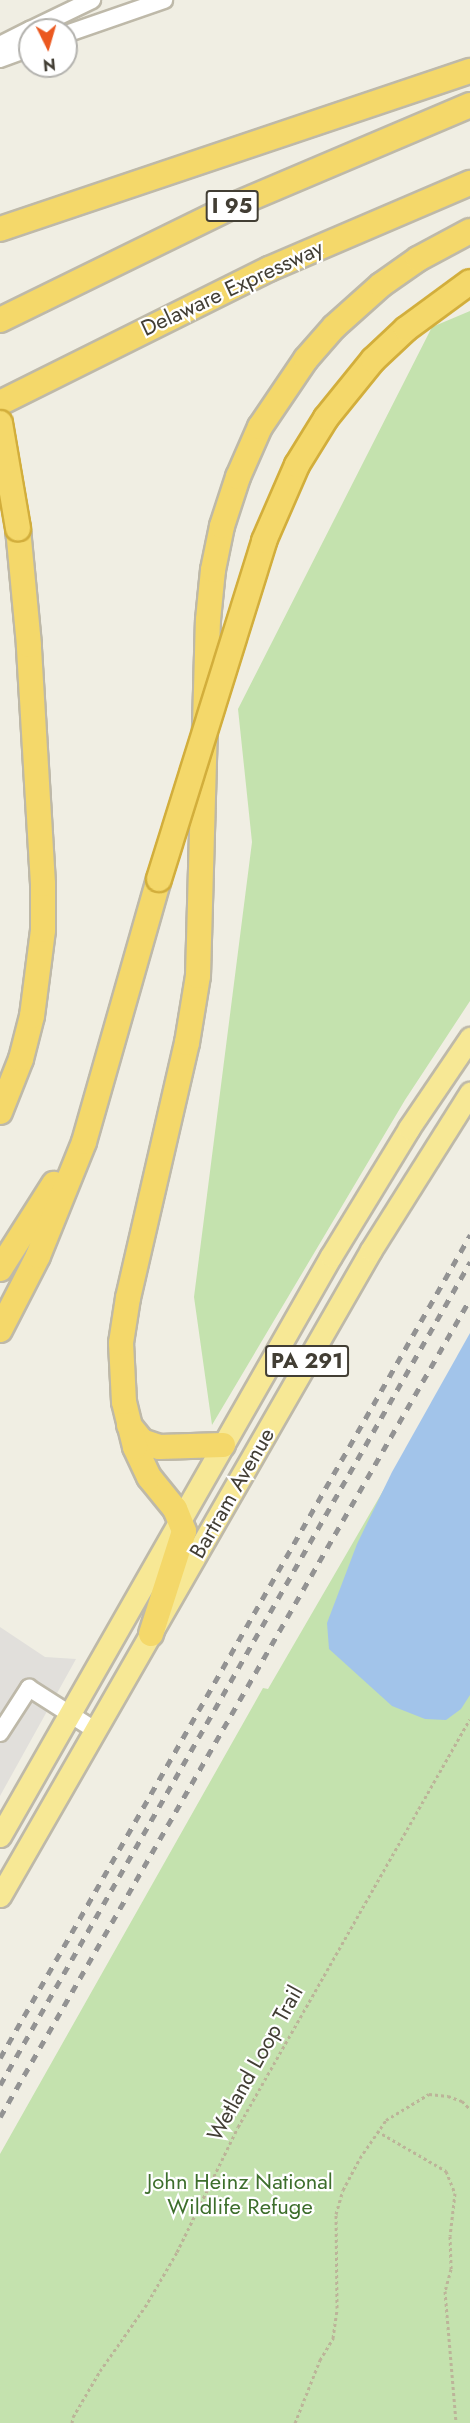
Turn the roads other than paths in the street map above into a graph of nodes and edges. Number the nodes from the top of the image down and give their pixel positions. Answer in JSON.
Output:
{"nodes":[{"id":1,"x":92,"y":0,"type":"edge"},
{"id":2,"x":164,"y":0,"type":"edge"},
{"id":3,"x":55,"y":18,"type":"edge"},
{"id":4,"x":78,"y":30,"type":"edge"},
{"id":5,"x":18,"y":36,"type":"edge"},
{"id":6,"x":0,"y":45,"type":"edge"},
{"id":7,"x":18,"y":52,"type":"edge"},
{"id":8,"x":0,"y":59,"type":"edge"},
{"id":9,"x":470,"y":71,"type":"edge"},
{"id":10,"x":470,"y":105,"type":"edge"},
{"id":11,"x":470,"y":183,"type":"edge"},
{"id":12,"x":0,"y":229,"type":"edge"},
{"id":13,"x":470,"y":231,"type":"edge"},
{"id":14,"x":470,"y":282,"type":"edge"},
{"id":15,"x":0,"y":320,"type":"edge"},
{"id":16,"x":146,"y":329,"type":"junction"},
{"id":17,"x":0,"y":403,"type":"edge"},
{"id":18,"x":0,"y":423,"type":"edge"},
{"id":19,"x":36,"y":796,"type":"junction"},
{"id":20,"x":116,"y":1026,"type":"junction"},
{"id":21,"x":470,"y":1038,"type":"edge"},
{"id":22,"x":0,"y":1080,"type":"edge"},
{"id":23,"x":470,"y":1093,"type":"edge"},
{"id":24,"x":0,"y":1112,"type":"edge"},
{"id":25,"x":0,"y":1269,"type":"edge"},
{"id":26,"x":0,"y":1330,"type":"edge"},
{"id":27,"x":128,"y":1424,"type":"junction"},
{"id":28,"x":222,"y":1444,"type":"junction"},
{"id":29,"x":181,"y":1520,"type":"junction"},
{"id":30,"x":151,"y":1634,"type":"junction"},
{"id":31,"x":70,"y":1714,"type":"junction"},
{"id":32,"x":95,"y":1730,"type":"junction"},
{"id":33,"x":0,"y":1732,"type":"edge"},
{"id":34,"x":0,"y":1836,"type":"edge"},
{"id":35,"x":0,"y":1896,"type":"edge"}],
"edges":[{"from":1,"to":3,"type":"street"},
{"from":2,"to":4,"type":"street"},
{"from":5,"to":6,"type":"street"},
{"from":7,"to":8,"type":"street"},
{"from":9,"to":12,"type":"highway"},
{"from":10,"to":15,"type":"highway","number":"I 95"},
{"from":11,"to":16,"type":"highway","name":"Delaware Expressway"},
{"from":13,"to":27,"type":"highway"},
{"from":14,"to":20,"type":"highway","bridge":true},
{"from":16,"to":17,"type":"highway","name":"Delaware Expressway"},
{"from":16,"to":18,"type":"highway"},
{"from":18,"to":19,"type":"highway","bridge":true},
{"from":19,"to":22,"type":"highway"},
{"from":19,"to":24,"type":"highway"},
{"from":20,"to":25,"type":"highway"},
{"from":20,"to":26,"type":"highway"},
{"from":21,"to":28,"type":"main road","name":"Bartram Avenue","number":"PA 291"},
{"from":23,"to":30,"type":"main road","name":"Bartram Avenue","number":"PA 291"},
{"from":27,"to":28,"type":"highway"},
{"from":27,"to":29,"type":"highway"},
{"from":28,"to":29,"type":"main road","name":"Bartram Avenue","number":"PA 291"},
{"from":29,"to":30,"type":"highway"},
{"from":29,"to":31,"type":"main road","name":"Bartram Avenue","number":"PA 291"},
{"from":30,"to":32,"type":"main road","name":"Bartram Avenue","number":"PA 291"},
{"from":31,"to":32,"type":"street"},
{"from":31,"to":33,"type":"street"},
{"from":31,"to":34,"type":"main road","name":"Bartram Avenue","number":"PA 291"},
{"from":32,"to":35,"type":"main road","name":"Bartram Avenue","number":"PA 291"}]}
